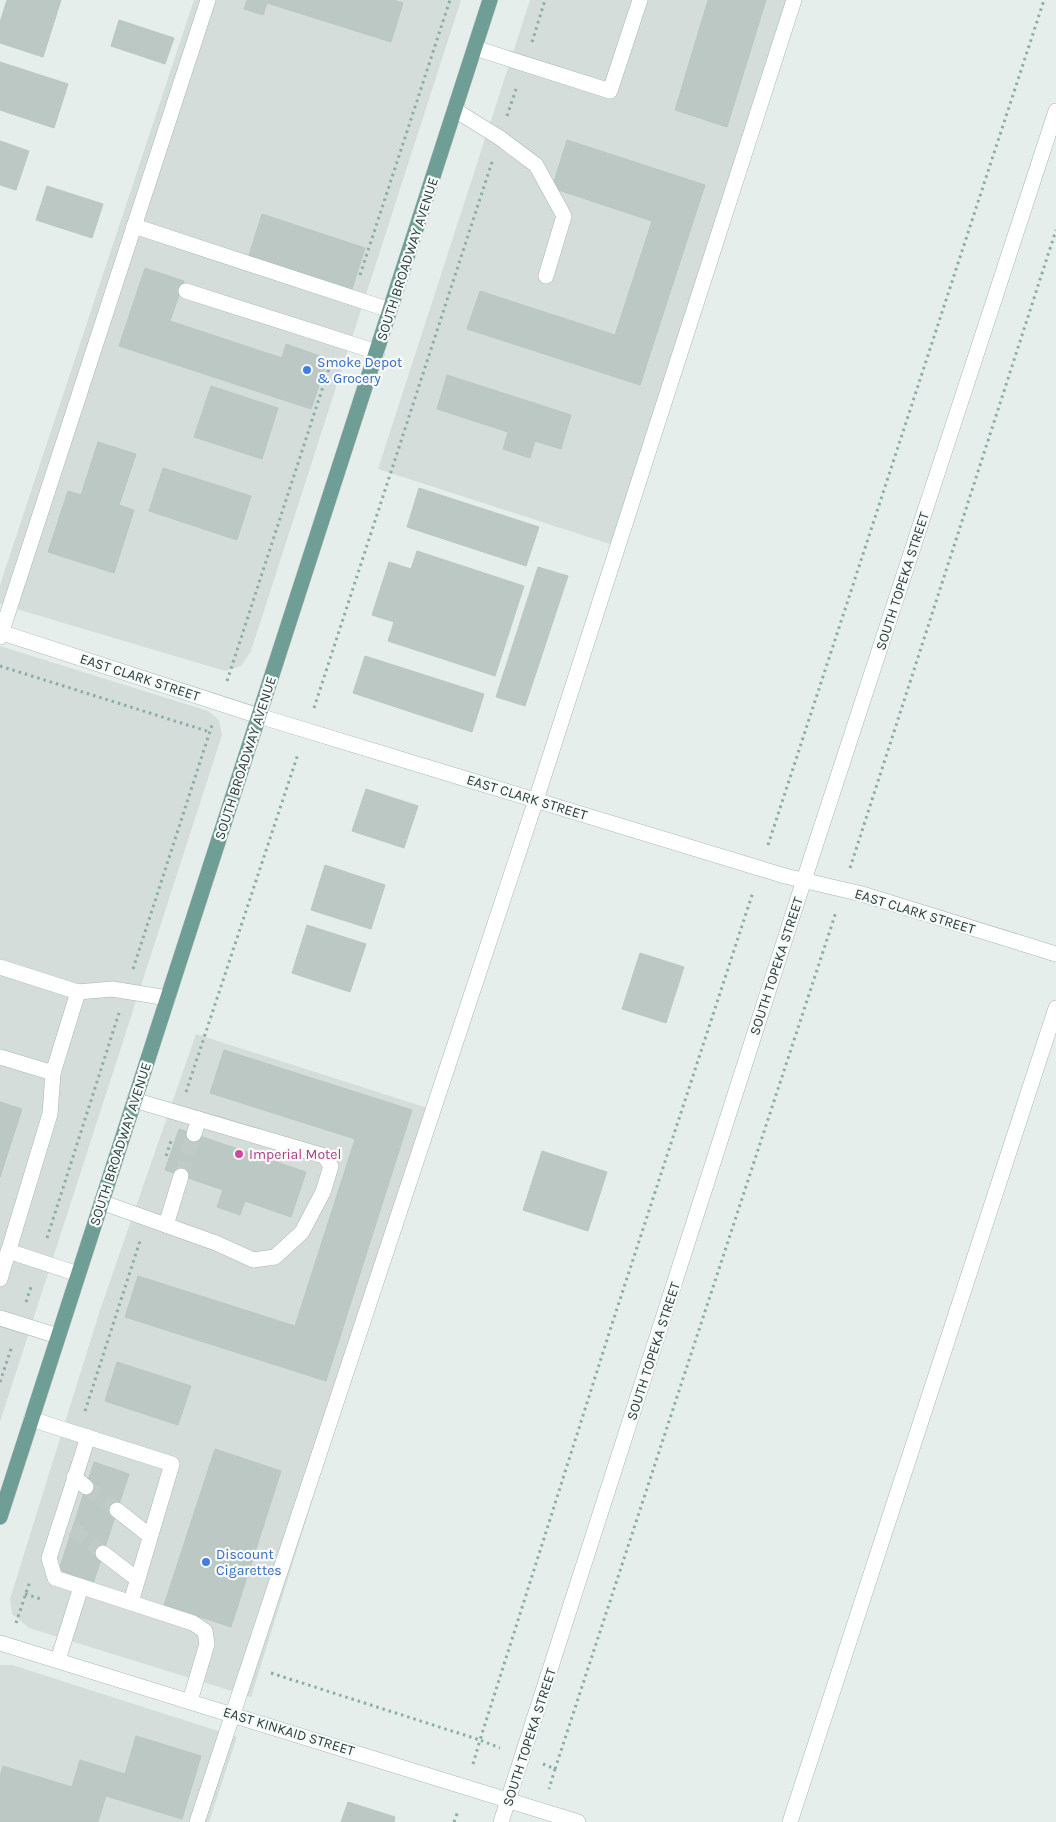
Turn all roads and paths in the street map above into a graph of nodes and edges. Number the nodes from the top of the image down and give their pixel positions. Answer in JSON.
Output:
{"nodes":[{"id":1,"x":208,"y":0,"type":"edge"},
{"id":2,"x":490,"y":0,"type":"edge"},
{"id":3,"x":545,"y":0,"type":"edge"},
{"id":4,"x":640,"y":0,"type":"edge"},
{"id":5,"x":794,"y":0,"type":"edge"},
{"id":6,"x":475,"y":48,"type":"junction"},
{"id":7,"x":524,"y":64,"type":"junction"},
{"id":8,"x":455,"y":110,"type":"junction"},
{"id":9,"x":1056,"y":111,"type":"edge"},
{"id":10,"x":500,"y":138,"type":"junction"},
{"id":11,"x":134,"y":226,"type":"junction"},
{"id":12,"x":1056,"y":230,"type":"edge"},
{"id":13,"x":546,"y":276,"type":"dead end"},
{"id":14,"x":186,"y":291,"type":"dead end"},
{"id":15,"x":390,"y":310,"type":"junction"},
{"id":16,"x":377,"y":352,"type":"junction"},
{"id":17,"x":0,"y":634,"type":"edge"},
{"id":18,"x":0,"y":666,"type":"edge"},
{"id":19,"x":259,"y":716,"type":"junction"},
{"id":20,"x":306,"y":730,"type":"junction"},
{"id":21,"x":210,"y":732,"type":"dead end"},
{"id":22,"x":536,"y":800,"type":"junction"},
{"id":23,"x":804,"y":880,"type":"junction"},
{"id":24,"x":843,"y":889,"type":"junction"},
{"id":25,"x":1056,"y":954,"type":"edge"},
{"id":26,"x":0,"y":967,"type":"edge"},
{"id":27,"x":78,"y":992,"type":"junction"},
{"id":28,"x":168,"y":998,"type":"junction"},
{"id":29,"x":1056,"y":1008,"type":"edge"},
{"id":30,"x":0,"y":1057,"type":"edge"},
{"id":31,"x":53,"y":1073,"type":"junction"},
{"id":32,"x":134,"y":1100,"type":"junction"},
{"id":33,"x":178,"y":1113,"type":"junction"},
{"id":34,"x":199,"y":1119,"type":"junction"},
{"id":35,"x":194,"y":1134,"type":"tunnel mouth"},
{"id":36,"x":165,"y":1159,"type":"dead end"},
{"id":37,"x":181,"y":1176,"type":"tunnel mouth"},
{"id":38,"x":101,"y":1202,"type":"junction"},
{"id":39,"x":147,"y":1219,"type":"junction"},
{"id":40,"x":166,"y":1225,"type":"junction"},
{"id":41,"x":8,"y":1251,"type":"junction"},
{"id":42,"x":78,"y":1274,"type":"junction"},
{"id":43,"x":0,"y":1279,"type":"edge"},
{"id":44,"x":0,"y":1318,"type":"edge"},
{"id":45,"x":58,"y":1336,"type":"junction"},
{"id":46,"x":31,"y":1419,"type":"junction"},
{"id":47,"x":83,"y":1435,"type":"junction"},
{"id":48,"x":117,"y":1510,"type":"tunnel mouth"},
{"id":49,"x":0,"y":1517,"type":"edge"},
{"id":50,"x":150,"y":1536,"type":"junction"},
{"id":51,"x":103,"y":1553,"type":"tunnel mouth"},
{"id":52,"x":31,"y":1575,"type":"dead end"},
{"id":53,"x":137,"y":1579,"type":"junction"},
{"id":54,"x":81,"y":1587,"type":"junction"},
{"id":55,"x":131,"y":1602,"type":"junction"},
{"id":56,"x":4,"y":1644,"type":"edge"},
{"id":57,"x":58,"y":1660,"type":"junction"},
{"id":58,"x":190,"y":1701,"type":"junction"},
{"id":59,"x":232,"y":1713,"type":"junction"},
{"id":60,"x":555,"y":1769,"type":"dead end"},
{"id":61,"x":508,"y":1800,"type":"junction"},
{"id":62,"x":197,"y":1822,"type":"edge"},
{"id":63,"x":501,"y":1822,"type":"edge"},
{"id":64,"x":578,"y":1822,"type":"edge"},
{"id":65,"x":790,"y":1822,"type":"edge"}],
"edges":[{"from":1,"to":11,"type":"street"},
{"from":2,"to":6,"type":"main road","name":"SOUTH BROADWAY AVENUE"},
{"from":3,"to":7,"type":"path"},
{"from":4,"to":7,"type":"street"},
{"from":5,"to":22,"type":"street"},
{"from":6,"to":7,"type":"street"},
{"from":6,"to":8,"type":"main road","name":"SOUTH BROADWAY AVENUE"},
{"from":7,"to":10,"type":"path"},
{"from":8,"to":10,"type":"street"},
{"from":8,"to":15,"type":"main road","name":"SOUTH BROADWAY AVENUE"},
{"from":9,"to":23,"type":"street","name":"SOUTH TOPEKA STREET"},
{"from":10,"to":13,"type":"street"},
{"from":10,"to":20,"type":"path"},
{"from":11,"to":15,"type":"street"},
{"from":11,"to":17,"type":"street"},
{"from":12,"to":24,"type":"path"},
{"from":14,"to":16,"type":"street"},
{"from":15,"to":16,"type":"main road","name":"SOUTH BROADWAY AVENUE"},
{"from":16,"to":19,"type":"main road","name":"SOUTH BROADWAY AVENUE"},
{"from":17,"to":19,"type":"street","name":"EAST CLARK STREET"},
{"from":18,"to":21,"type":"path"},
{"from":19,"to":20,"type":"street","name":"EAST CLARK STREET"},
{"from":19,"to":28,"type":"main road","name":"SOUTH BROADWAY AVENUE"},
{"from":20,"to":22,"type":"street","name":"EAST CLARK STREET"},
{"from":20,"to":33,"type":"path"},
{"from":22,"to":23,"type":"street","name":"EAST CLARK STREET"},
{"from":22,"to":59,"type":"street"},
{"from":23,"to":24,"type":"street","name":"EAST CLARK STREET"},
{"from":23,"to":61,"type":"street","name":"SOUTH TOPEKA STREET"},
{"from":24,"to":25,"type":"street","name":"EAST CLARK STREET"},
{"from":24,"to":60,"type":"path"},
{"from":26,"to":27,"type":"street"},
{"from":27,"to":28,"type":"street"},
{"from":27,"to":31,"type":"street"},
{"from":28,"to":32,"type":"main road","name":"SOUTH BROADWAY AVENUE"},
{"from":29,"to":65,"type":"street"},
{"from":30,"to":31,"type":"street"},
{"from":31,"to":41,"type":"street"},
{"from":32,"to":33,"type":"street"},
{"from":32,"to":38,"type":"main road","name":"SOUTH BROADWAY AVENUE"},
{"from":33,"to":34,"type":"street"},
{"from":33,"to":36,"type":"path"},
{"from":34,"to":35,"type":"street"},
{"from":34,"to":40,"type":"street"},
{"from":37,"to":40,"type":"street"},
{"from":38,"to":39,"type":"street"},
{"from":38,"to":42,"type":"main road","name":"SOUTH BROADWAY AVENUE"},
{"from":39,"to":40,"type":"street"},
{"from":39,"to":47,"type":"path"},
{"from":41,"to":42,"type":"street"},
{"from":41,"to":43,"type":"street"},
{"from":42,"to":45,"type":"main road","name":"SOUTH BROADWAY AVENUE"},
{"from":44,"to":45,"type":"street"},
{"from":45,"to":46,"type":"main road","name":"SOUTH BROADWAY AVENUE"},
{"from":46,"to":47,"type":"street"},
{"from":46,"to":49,"type":"main road","name":"SOUTH BROADWAY AVENUE"},
{"from":47,"to":50,"type":"street"},
{"from":47,"to":54,"type":"street"},
{"from":48,"to":50,"type":"street"},
{"from":50,"to":53,"type":"street"},
{"from":51,"to":53,"type":"street"},
{"from":52,"to":56,"type":"path"},
{"from":53,"to":55,"type":"street"},
{"from":54,"to":55,"type":"street"},
{"from":54,"to":57,"type":"street"},
{"from":55,"to":58,"type":"street"},
{"from":56,"to":57,"type":"street","name":"EAST KINKAID STREET"},
{"from":57,"to":58,"type":"street","name":"EAST KINKAID STREET"},
{"from":58,"to":59,"type":"street","name":"EAST KINKAID STREET"},
{"from":59,"to":61,"type":"street","name":"EAST KINKAID STREET"},
{"from":59,"to":62,"type":"street"},
{"from":61,"to":63,"type":"street","name":"SOUTH TOPEKA STREET"},
{"from":61,"to":64,"type":"street","name":"EAST KINKAID STREET"}]}
